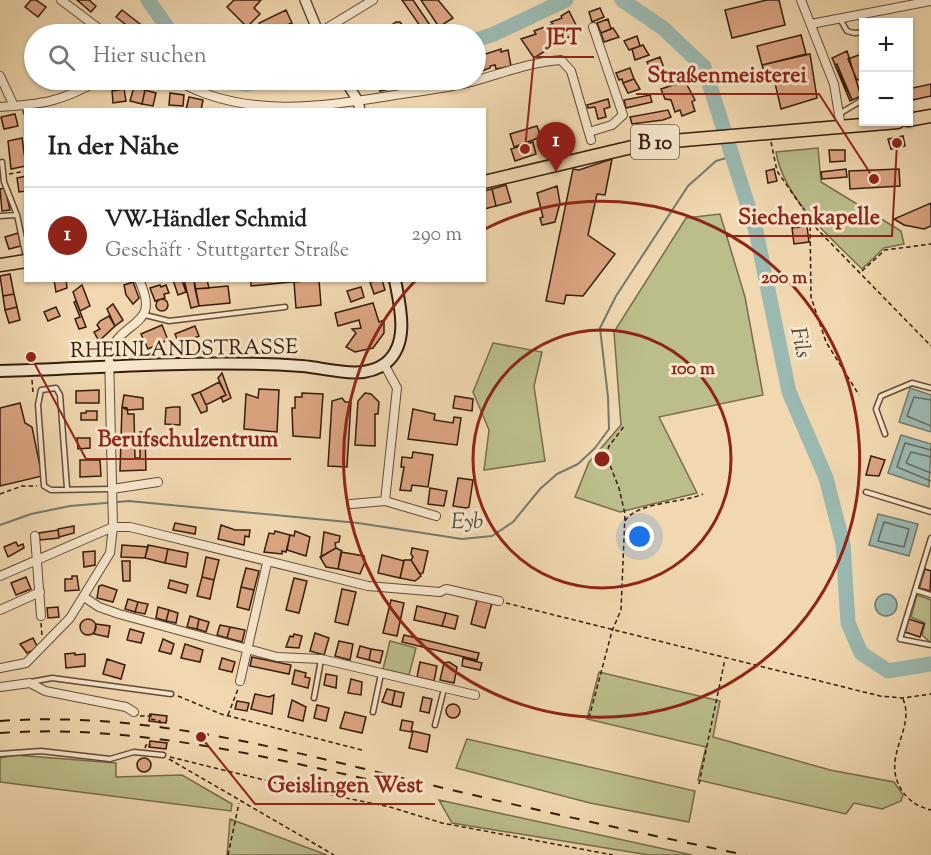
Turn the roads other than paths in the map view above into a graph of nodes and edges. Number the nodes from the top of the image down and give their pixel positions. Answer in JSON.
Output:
{"nodes":[{"id":1,"x":61,"y":0,"type":"edge"},
{"id":2,"x":305,"y":0,"type":"edge"},
{"id":3,"x":374,"y":0,"type":"edge"},
{"id":4,"x":801,"y":0,"type":"edge"},
{"id":5,"x":931,"y":1,"type":"edge"},
{"id":6,"x":840,"y":19,"type":"junction"},
{"id":7,"x":93,"y":24,"type":"edge"},
{"id":8,"x":314,"y":24,"type":"edge"},
{"id":9,"x":334,"y":24,"type":"edge"},
{"id":10,"x":811,"y":24,"type":"junction"},
{"id":11,"x":593,"y":27,"type":"dead end"},
{"id":12,"x":859,"y":32,"type":"edge"},
{"id":13,"x":0,"y":76,"type":"edge"},
{"id":14,"x":486,"y":79,"type":"edge"},
{"id":15,"x":81,"y":90,"type":"edge"},
{"id":16,"x":193,"y":90,"type":"edge"},
{"id":17,"x":351,"y":90,"type":"edge"},
{"id":18,"x":434,"y":90,"type":"edge"},
{"id":19,"x":859,"y":103,"type":"edge"},
{"id":20,"x":226,"y":105,"type":"edge"},
{"id":21,"x":359,"y":105,"type":"edge"},
{"id":22,"x":14,"y":106,"type":"junction"},
{"id":23,"x":0,"y":107,"type":"edge"},
{"id":24,"x":29,"y":108,"type":"edge"},
{"id":25,"x":24,"y":109,"type":"edge"},
{"id":26,"x":931,"y":116,"type":"edge"},
{"id":27,"x":913,"y":119,"type":"edge"},
{"id":28,"x":839,"y":121,"type":"junction"},
{"id":29,"x":859,"y":121,"type":"edge"},
{"id":30,"x":2,"y":162,"type":"dead end"},
{"id":31,"x":486,"y":182,"type":"edge"},
{"id":32,"x":17,"y":215,"type":"junction"},
{"id":33,"x":0,"y":216,"type":"edge"},
{"id":34,"x":24,"y":247,"type":"edge"},
{"id":35,"x":24,"y":261,"type":"edge"},
{"id":36,"x":0,"y":265,"type":"edge"},
{"id":37,"x":140,"y":282,"type":"edge"},
{"id":38,"x":395,"y":282,"type":"edge"},
{"id":39,"x":285,"y":307,"type":"dead end"},
{"id":40,"x":144,"y":314,"type":"junction"},
{"id":41,"x":384,"y":364,"type":"junction"},
{"id":42,"x":109,"y":367,"type":"junction"},
{"id":43,"x":0,"y":371,"type":"edge"},
{"id":44,"x":931,"y":388,"type":"edge"},
{"id":45,"x":885,"y":434,"type":"dead end"},
{"id":46,"x":158,"y":482,"type":"dead end"},
{"id":47,"x":68,"y":488,"type":"junction"},
{"id":48,"x":112,"y":491,"type":"junction"},
{"id":49,"x":866,"y":492,"type":"dead end"},
{"id":50,"x":385,"y":501,"type":"junction"},
{"id":51,"x":351,"y":504,"type":"dead end"},
{"id":52,"x":931,"y":512,"type":"edge"},
{"id":53,"x":436,"y":516,"type":"dead end"},
{"id":54,"x":113,"y":523,"type":"junction"},
{"id":55,"x":34,"y":536,"type":"dead end"},
{"id":56,"x":931,"y":538,"type":"edge"},
{"id":57,"x":38,"y":560,"type":"junction"},
{"id":58,"x":267,"y":563,"type":"junction"},
{"id":59,"x":0,"y":576,"type":"edge"},
{"id":60,"x":915,"y":590,"type":"junction"},
{"id":61,"x":40,"y":592,"type":"junction"},
{"id":62,"x":931,"y":595,"type":"edge"},
{"id":63,"x":84,"y":597,"type":"junction"},
{"id":64,"x":499,"y":601,"type":"road end"},
{"id":65,"x":0,"y":610,"type":"edge"},
{"id":66,"x":40,"y":616,"type":"road end"},
{"id":67,"x":931,"y":645,"type":"edge"},
{"id":68,"x":247,"y":649,"type":"junction"},
{"id":69,"x":321,"y":659,"type":"junction"},
{"id":70,"x":0,"y":668,"type":"edge"},
{"id":71,"x":381,"y":674,"type":"junction"},
{"id":72,"x":240,"y":681,"type":"road end"},
{"id":73,"x":30,"y":683,"type":"junction"},
{"id":74,"x":0,"y":687,"type":"edge"},
{"id":75,"x":444,"y":689,"type":"junction"},
{"id":76,"x":171,"y":693,"type":"road end"},
{"id":77,"x":475,"y":695,"type":"dead end"},
{"id":78,"x":314,"y":698,"type":"dead end"},
{"id":79,"x":134,"y":712,"type":"dead end"},
{"id":80,"x":373,"y":712,"type":"dead end"},
{"id":81,"x":435,"y":725,"type":"dead end"},
{"id":82,"x":0,"y":754,"type":"edge"},
{"id":83,"x":163,"y":755,"type":"road end"}],
"edges":[{"from":1,"to":7,"type":"street"},
{"from":2,"to":8,"type":"street"},
{"from":3,"to":9,"type":"street"},
{"from":4,"to":10,"type":"street"},
{"from":5,"to":6,"type":"street"},
{"from":6,"to":10,"type":"street"},
{"from":6,"to":12,"type":"lane"},
{"from":10,"to":28,"type":"street"},
{"from":11,"to":14,"type":"street"},
{"from":13,"to":22,"type":"street"},
{"from":15,"to":24,"type":"street"},
{"from":16,"to":20,"type":"street"},
{"from":17,"to":21,"type":"street"},
{"from":18,"to":21,"type":"street"},
{"from":19,"to":28,"type":"lane"},
{"from":20,"to":21,"type":"street"},
{"from":22,"to":23,"type":"street"},
{"from":22,"to":25,"type":"street"},
{"from":26,"to":27,"type":"main road"},
{"from":28,"to":29,"type":"main road","number":"B 10"},
{"from":28,"to":31,"type":"main road","number":"B 10"},
{"from":30,"to":32,"type":"lane"},
{"from":32,"to":33,"type":"lane"},
{"from":32,"to":34,"type":"lane"},
{"from":35,"to":36,"type":"main road"},
{"from":37,"to":40,"type":"street"},
{"from":38,"to":41,"type":"main road"},
{"from":39,"to":40,"type":"lane"},
{"from":40,"to":42,"type":"street"},
{"from":41,"to":42,"type":"main road","name":"RHEINLANDSTRASSE"},
{"from":41,"to":50,"type":"street"},
{"from":42,"to":43,"type":"main road","name":"RHEINLANDSTRASSE"},
{"from":42,"to":48,"type":"street"},
{"from":44,"to":45,"type":"lane"},
{"from":46,"to":48,"type":"street"},
{"from":47,"to":47,"type":"lane"},
{"from":47,"to":48,"type":"lane"},
{"from":48,"to":54,"type":"street"},
{"from":49,"to":52,"type":"lane"},
{"from":50,"to":51,"type":"street"},
{"from":50,"to":53,"type":"street"},
{"from":54,"to":57,"type":"street"},
{"from":54,"to":58,"type":"street"},
{"from":54,"to":63,"type":"street"},
{"from":55,"to":57,"type":"street"},
{"from":56,"to":60,"type":"lane"},
{"from":57,"to":59,"type":"street"},
{"from":57,"to":61,"type":"street"},
{"from":58,"to":64,"type":"street"},
{"from":58,"to":68,"type":"street"},
{"from":60,"to":62,"type":"lane"},
{"from":60,"to":67,"type":"lane"},
{"from":61,"to":65,"type":"street"},
{"from":61,"to":66,"type":"street"},
{"from":63,"to":68,"type":"street"},
{"from":63,"to":70,"type":"street"},
{"from":68,"to":69,"type":"street"},
{"from":68,"to":72,"type":"street"},
{"from":69,"to":71,"type":"street"},
{"from":69,"to":78,"type":"lane"},
{"from":71,"to":75,"type":"street"},
{"from":71,"to":80,"type":"lane"},
{"from":73,"to":74,"type":"street"},
{"from":73,"to":76,"type":"lane"},
{"from":73,"to":79,"type":"street"},
{"from":75,"to":77,"type":"street"},
{"from":75,"to":81,"type":"lane"},
{"from":82,"to":83,"type":"lane"}]}
